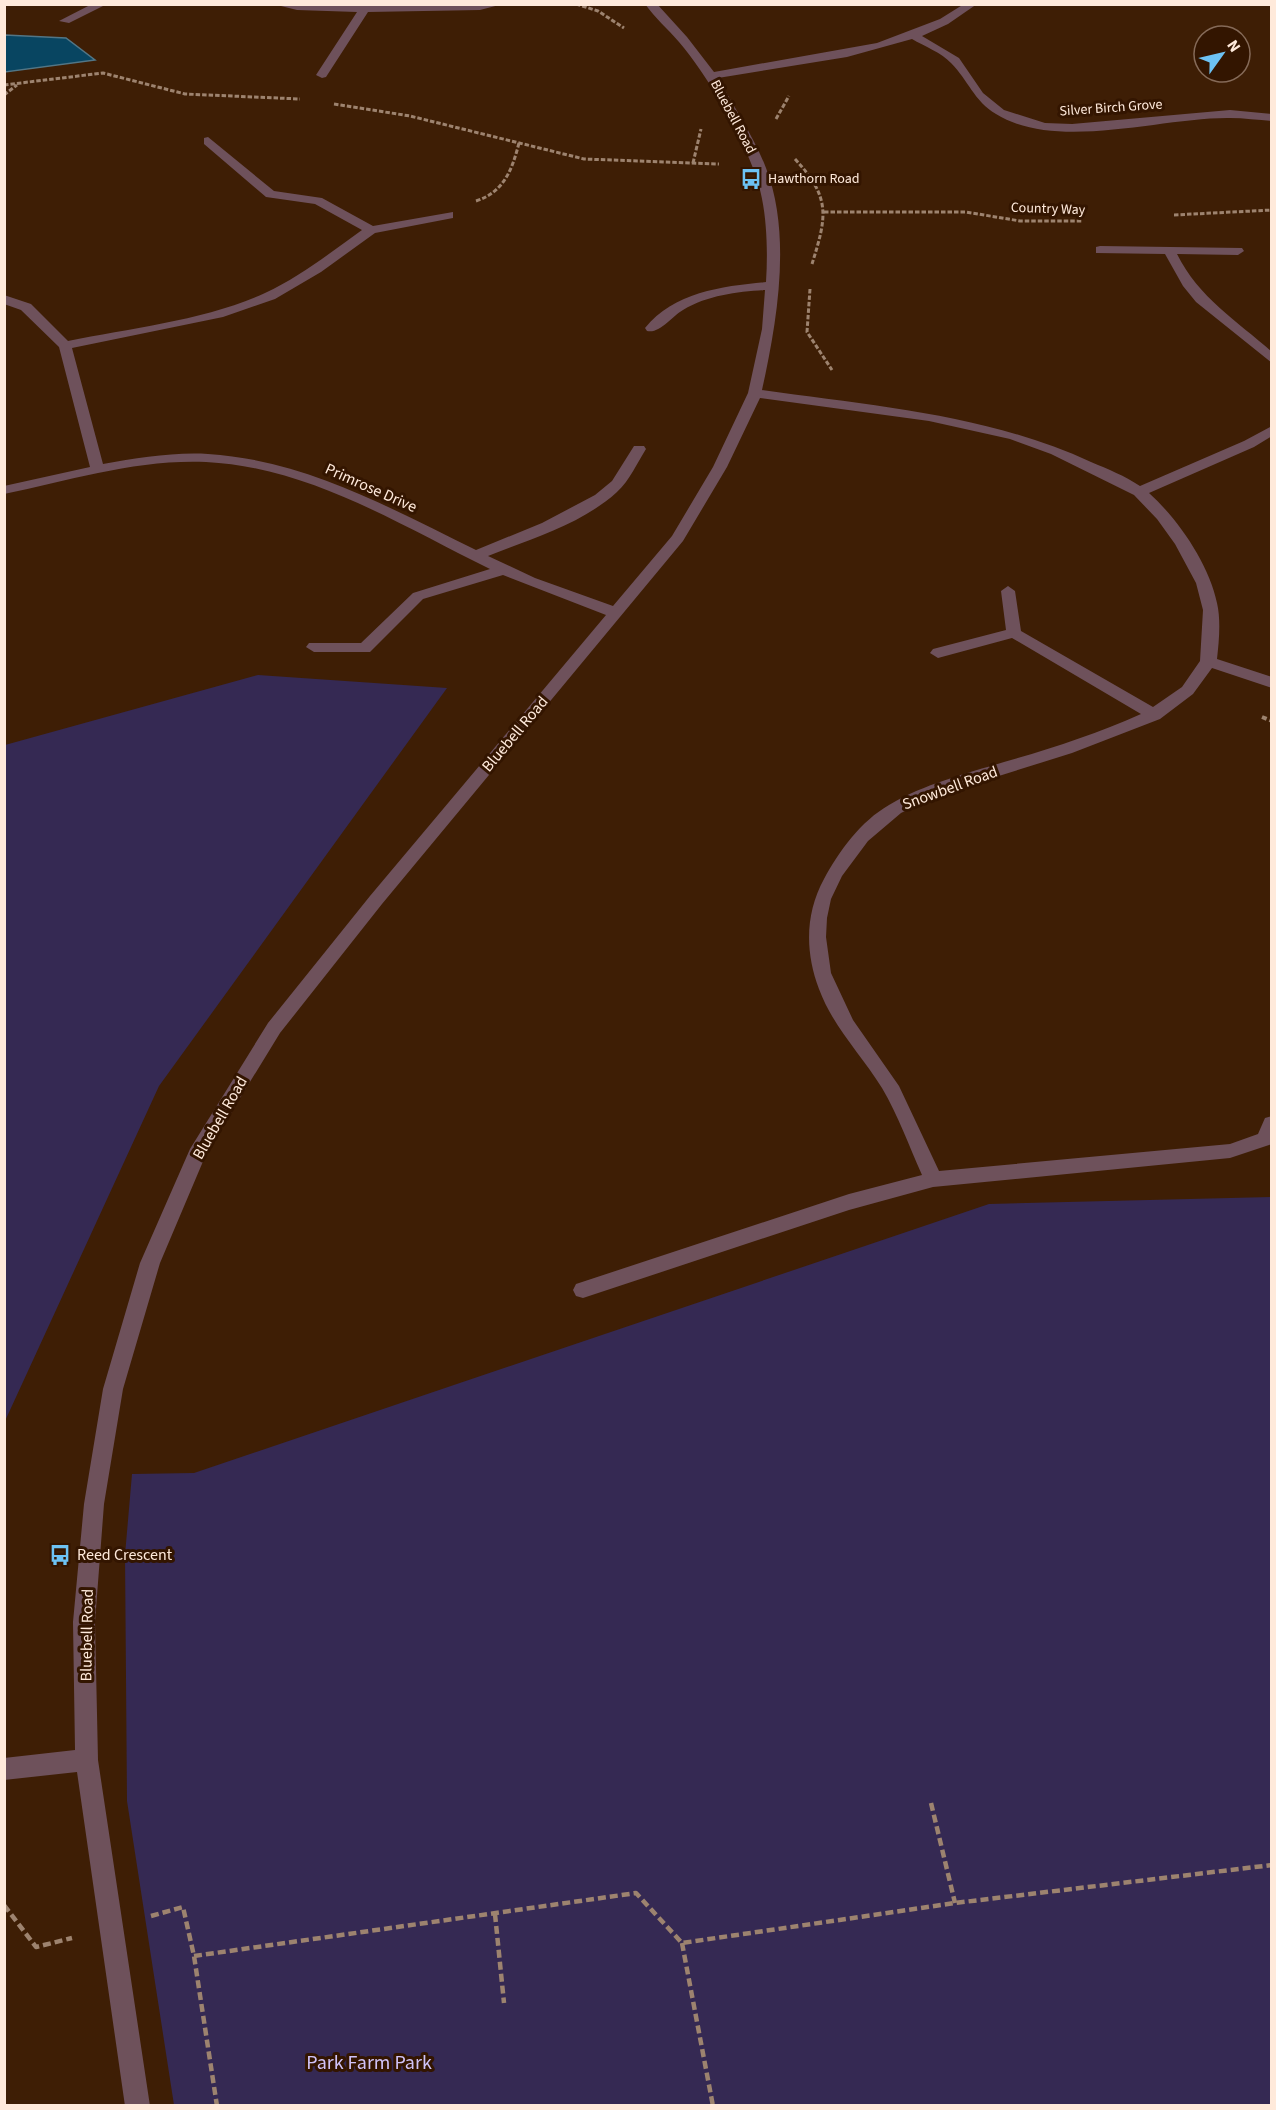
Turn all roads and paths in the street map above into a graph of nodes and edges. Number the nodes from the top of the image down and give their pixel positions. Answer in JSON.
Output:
{"nodes":[{"id":1,"x":102,"y":4,"type":"edge"},
{"id":2,"x":278,"y":4,"type":"edge"},
{"id":3,"x":498,"y":4,"type":"edge"},
{"id":4,"x":576,"y":4,"type":"edge"},
{"id":5,"x":650,"y":4,"type":"edge"},
{"id":6,"x":972,"y":4,"type":"edge"},
{"id":7,"x":364,"y":10,"type":"junction"},
{"id":8,"x":65,"y":21,"type":"dead end"},
{"id":9,"x":626,"y":29,"type":"dead end"},
{"id":10,"x":914,"y":35,"type":"junction"},
{"id":11,"x":322,"y":75,"type":"dead end"},
{"id":12,"x":711,"y":76,"type":"junction"},
{"id":13,"x":18,"y":84,"type":"junction"},
{"id":14,"x":4,"y":85,"type":"edge"},
{"id":15,"x":4,"y":95,"type":"edge"},
{"id":16,"x":307,"y":100,"type":"dead end"},
{"id":17,"x":330,"y":104,"type":"dead end"},
{"id":18,"x":1272,"y":118,"type":"edge"},
{"id":19,"x":702,"y":123,"type":"dead end"},
{"id":20,"x":208,"y":141,"type":"dead end"},
{"id":21,"x":519,"y":143,"type":"junction"},
{"id":22,"x":693,"y":163,"type":"junction"},
{"id":23,"x":759,"y":166,"type":"junction"},
{"id":24,"x":1272,"y":210,"type":"edge"},
{"id":25,"x":824,"y":212,"type":"dead end"},
{"id":26,"x":449,"y":215,"type":"joint"},
{"id":27,"x":1171,"y":215,"type":"dead end"},
{"id":28,"x":1084,"y":221,"type":"dead end"},
{"id":29,"x":370,"y":230,"type":"junction"},
{"id":30,"x":1100,"y":250,"type":"dead end"},
{"id":31,"x":1170,"y":250,"type":"junction"},
{"id":32,"x":1239,"y":251,"type":"dead end"},
{"id":33,"x":772,"y":285,"type":"junction"},
{"id":34,"x":4,"y":299,"type":"edge"},
{"id":35,"x":652,"y":328,"type":"dead end"},
{"id":36,"x":65,"y":346,"type":"junction"},
{"id":37,"x":1272,"y":359,"type":"edge"},
{"id":38,"x":754,"y":393,"type":"junction"},
{"id":39,"x":1272,"y":430,"type":"edge"},
{"id":40,"x":639,"y":449,"type":"dead end"},
{"id":41,"x":98,"y":470,"type":"junction"},
{"id":42,"x":4,"y":490,"type":"edge"},
{"id":43,"x":1138,"y":492,"type":"junction"},
{"id":44,"x":475,"y":556,"type":"junction"},
{"id":45,"x":503,"y":570,"type":"junction"},
{"id":46,"x":1008,"y":591,"type":"dead end"},
{"id":47,"x":616,"y":613,"type":"junction"},
{"id":48,"x":1014,"y":633,"type":"junction"},
{"id":49,"x":314,"y":646,"type":"dead end"},
{"id":50,"x":938,"y":652,"type":"dead end"},
{"id":51,"x":1208,"y":661,"type":"junction"},
{"id":52,"x":1272,"y":683,"type":"edge"},
{"id":53,"x":1154,"y":715,"type":"junction"},
{"id":54,"x":1272,"y":1123,"type":"edge"},
{"id":55,"x":933,"y":1179,"type":"junction"},
{"id":56,"x":583,"y":1290,"type":"dead end"},
{"id":57,"x":87,"y":1760,"type":"junction"},
{"id":58,"x":4,"y":1768,"type":"edge"},
{"id":59,"x":931,"y":1803,"type":"dead end"},
{"id":60,"x":1272,"y":1865,"type":"edge"},
{"id":61,"x":955,"y":1903,"type":"junction"},
{"id":62,"x":4,"y":1905,"type":"edge"},
{"id":63,"x":183,"y":1907,"type":"dead end"},
{"id":64,"x":495,"y":1914,"type":"junction"},
{"id":65,"x":682,"y":1942,"type":"junction"},
{"id":66,"x":36,"y":1947,"type":"dead end"},
{"id":67,"x":194,"y":1956,"type":"junction"},
{"id":68,"x":504,"y":2003,"type":"dead end"},
{"id":69,"x":138,"y":2106,"type":"edge"},
{"id":70,"x":217,"y":2106,"type":"edge"},
{"id":71,"x":713,"y":2106,"type":"edge"}],
"edges":[{"from":1,"to":8,"type":"street"},
{"from":2,"to":7,"type":"street"},
{"from":3,"to":7,"type":"street"},
{"from":4,"to":9,"type":"path"},
{"from":5,"to":12,"type":"street","name":"Bluebell Road"},
{"from":6,"to":10,"type":"street"},
{"from":7,"to":11,"type":"street"},
{"from":10,"to":12,"type":"street"},
{"from":10,"to":18,"type":"street","name":"Silver Birch Grove"},
{"from":12,"to":23,"type":"street","name":"Bluebell Road"},
{"from":13,"to":14,"type":"path"},
{"from":13,"to":15,"type":"path"},
{"from":13,"to":16,"type":"path"},
{"from":17,"to":21,"type":"path"},
{"from":19,"to":22,"type":"path"},
{"from":20,"to":29,"type":"street"},
{"from":21,"to":22,"type":"path"},
{"from":21,"to":26,"type":"path"},
{"from":22,"to":23,"type":"path"},
{"from":23,"to":33,"type":"street","name":"Bluebell Road"},
{"from":24,"to":27,"type":"path"},
{"from":25,"to":28,"type":"path","name":"Country Way"},
{"from":26,"to":29,"type":"street"},
{"from":29,"to":36,"type":"street"},
{"from":30,"to":31,"type":"street"},
{"from":31,"to":32,"type":"street"},
{"from":31,"to":37,"type":"street"},
{"from":33,"to":35,"type":"street"},
{"from":33,"to":38,"type":"street","name":"Bluebell Road"},
{"from":34,"to":36,"type":"street"},
{"from":36,"to":41,"type":"street"},
{"from":38,"to":43,"type":"street","name":"Snowbell Road"},
{"from":38,"to":47,"type":"street","name":"Bluebell Road"},
{"from":39,"to":43,"type":"street"},
{"from":40,"to":44,"type":"street"},
{"from":41,"to":42,"type":"street","name":"Primrose Drive"},
{"from":41,"to":44,"type":"street","name":"Primrose Drive"},
{"from":43,"to":51,"type":"street","name":"Snowbell Road"},
{"from":44,"to":45,"type":"street","name":"Primrose Drive"},
{"from":45,"to":47,"type":"street","name":"Primrose Drive"},
{"from":45,"to":49,"type":"street"},
{"from":46,"to":48,"type":"street"},
{"from":47,"to":57,"type":"street","name":"Bluebell Road"},
{"from":48,"to":50,"type":"street"},
{"from":48,"to":53,"type":"street"},
{"from":51,"to":52,"type":"street"},
{"from":51,"to":53,"type":"street","name":"Snowbell Road"},
{"from":53,"to":55,"type":"street","name":"Snowbell Road"},
{"from":54,"to":55,"type":"street"},
{"from":55,"to":56,"type":"street"},
{"from":57,"to":58,"type":"street"},
{"from":57,"to":69,"type":"street","name":"Bluebell Road"},
{"from":59,"to":61,"type":"path"},
{"from":60,"to":61,"type":"path"},
{"from":61,"to":65,"type":"path"},
{"from":62,"to":66,"type":"path"},
{"from":63,"to":67,"type":"path"},
{"from":64,"to":65,"type":"path"},
{"from":64,"to":67,"type":"path"},
{"from":64,"to":68,"type":"path"},
{"from":65,"to":71,"type":"path"},
{"from":67,"to":70,"type":"path"}]}
